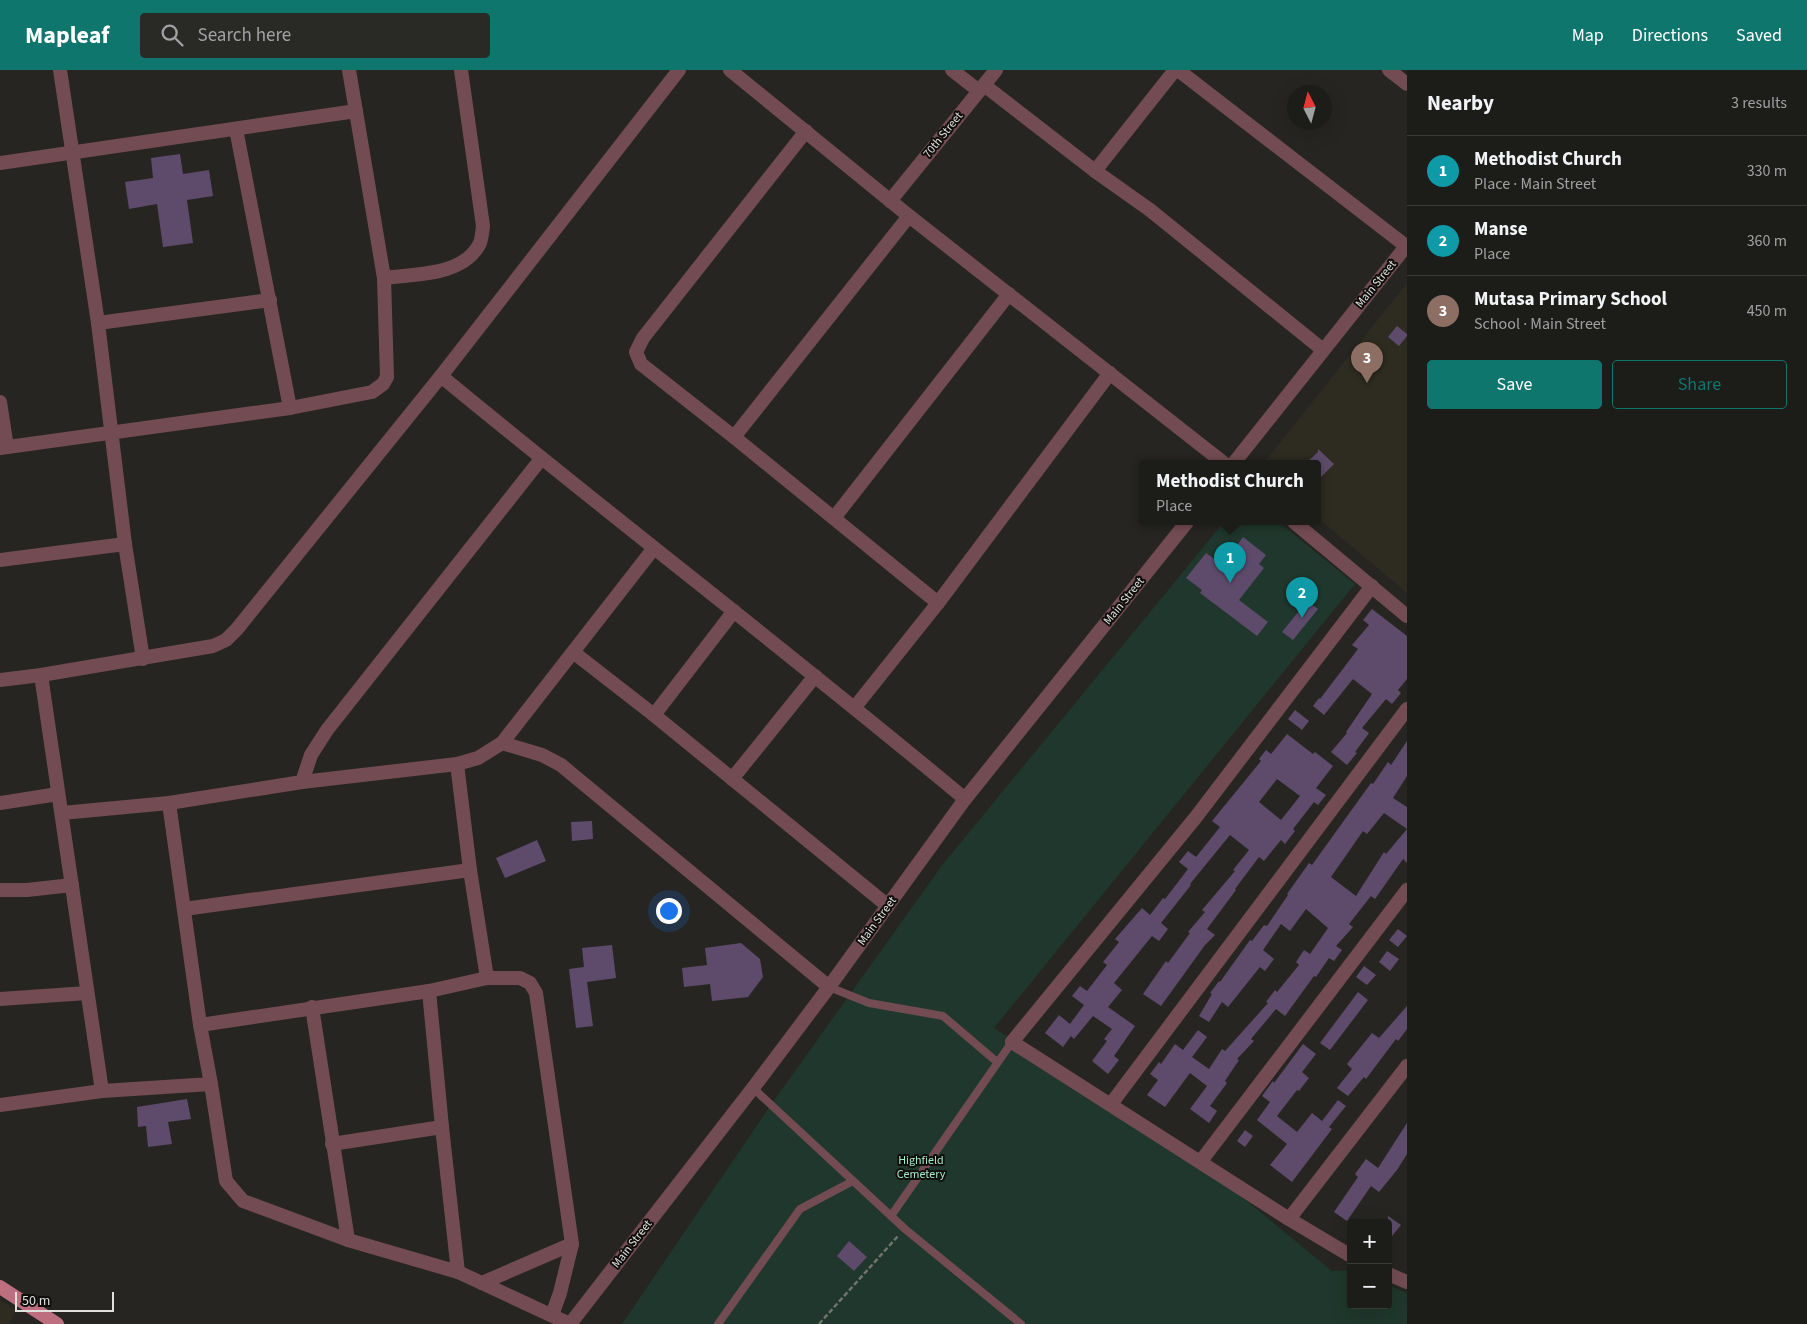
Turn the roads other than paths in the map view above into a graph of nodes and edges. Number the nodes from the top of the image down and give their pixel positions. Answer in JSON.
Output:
{"nodes":[{"id":1,"x":60,"y":70,"type":"edge"},
{"id":2,"x":349,"y":70,"type":"edge"},
{"id":3,"x":461,"y":70,"type":"edge"},
{"id":4,"x":679,"y":70,"type":"edge"},
{"id":5,"x":730,"y":70,"type":"edge"},
{"id":6,"x":952,"y":70,"type":"edge"},
{"id":7,"x":996,"y":70,"type":"edge"},
{"id":8,"x":1176,"y":70,"type":"edge"},
{"id":9,"x":1390,"y":70,"type":"edge"},
{"id":10,"x":1407,"y":84,"type":"edge"},
{"id":11,"x":981,"y":88,"type":"junction"},
{"id":12,"x":356,"y":111,"type":"junction"},
{"id":13,"x":236,"y":130,"type":"junction"},
{"id":14,"x":806,"y":131,"type":"junction"},
{"id":15,"x":72,"y":153,"type":"junction"},
{"id":16,"x":0,"y":163,"type":"edge"},
{"id":17,"x":1095,"y":171,"type":"junction"},
{"id":18,"x":890,"y":201,"type":"junction"},
{"id":19,"x":909,"y":216,"type":"junction"},
{"id":20,"x":1407,"y":245,"type":"edge"},
{"id":21,"x":384,"y":278,"type":"junction"},
{"id":22,"x":1009,"y":294,"type":"junction"},
{"id":23,"x":270,"y":300,"type":"junction"},
{"id":24,"x":98,"y":323,"type":"junction"},
{"id":25,"x":1323,"y":350,"type":"junction"},
{"id":26,"x":1110,"y":373,"type":"junction"},
{"id":27,"x":441,"y":376,"type":"junction"},
{"id":28,"x":0,"y":402,"type":"edge"},
{"id":29,"x":290,"y":408,"type":"junction"},
{"id":30,"x":111,"y":433,"type":"junction"},
{"id":31,"x":734,"y":437,"type":"junction"},
{"id":32,"x":4,"y":447,"type":"edge"},
{"id":33,"x":541,"y":458,"type":"junction"},
{"id":34,"x":1220,"y":460,"type":"edge"},
{"id":35,"x":1236,"y":460,"type":"edge"},
{"id":36,"x":834,"y":518,"type":"junction"},
{"id":37,"x":1185,"y":525,"type":"edge"},
{"id":38,"x":1298,"y":525,"type":"edge"},
{"id":39,"x":125,"y":544,"type":"junction"},
{"id":40,"x":654,"y":548,"type":"junction"},
{"id":41,"x":0,"y":560,"type":"edge"},
{"id":42,"x":1372,"y":586,"type":"junction"},
{"id":43,"x":938,"y":603,"type":"junction"},
{"id":44,"x":734,"y":611,"type":"junction"},
{"id":45,"x":1407,"y":616,"type":"edge"},
{"id":46,"x":573,"y":652,"type":"junction"},
{"id":47,"x":143,"y":659,"type":"junction"},
{"id":48,"x":41,"y":676,"type":"junction"},
{"id":49,"x":815,"y":676,"type":"junction"},
{"id":50,"x":0,"y":680,"type":"edge"},
{"id":51,"x":855,"y":708,"type":"junction"},
{"id":52,"x":1407,"y":709,"type":"edge"},
{"id":53,"x":654,"y":715,"type":"junction"},
{"id":54,"x":502,"y":743,"type":"junction"},
{"id":55,"x":457,"y":764,"type":"junction"},
{"id":56,"x":732,"y":779,"type":"junction"},
{"id":57,"x":302,"y":782,"type":"junction"},
{"id":58,"x":58,"y":794,"type":"junction"},
{"id":59,"x":965,"y":799,"type":"junction"},
{"id":60,"x":0,"y":803,"type":"edge"},
{"id":61,"x":169,"y":803,"type":"junction"},
{"id":62,"x":62,"y":813,"type":"junction"},
{"id":63,"x":470,"y":870,"type":"junction"},
{"id":64,"x":72,"y":885,"type":"junction"},
{"id":65,"x":0,"y":890,"type":"edge"},
{"id":66,"x":1407,"y":890,"type":"edge"},
{"id":67,"x":888,"y":906,"type":"junction"},
{"id":68,"x":184,"y":908,"type":"junction"},
{"id":69,"x":487,"y":978,"type":"junction"},
{"id":70,"x":829,"y":987,"type":"junction"},
{"id":71,"x":428,"y":991,"type":"junction"},
{"id":72,"x":87,"y":993,"type":"junction"},
{"id":73,"x":0,"y":999,"type":"edge"},
{"id":74,"x":312,"y":1007,"type":"junction"},
{"id":75,"x":200,"y":1025,"type":"junction"},
{"id":76,"x":1012,"y":1042,"type":"junction"},
{"id":77,"x":997,"y":1062,"type":"junction"},
{"id":78,"x":1407,"y":1066,"type":"edge"},
{"id":79,"x":211,"y":1084,"type":"junction"},
{"id":80,"x":753,"y":1088,"type":"junction"},
{"id":81,"x":102,"y":1091,"type":"junction"},
{"id":82,"x":1111,"y":1104,"type":"junction"},
{"id":83,"x":0,"y":1105,"type":"edge"},
{"id":84,"x":442,"y":1127,"type":"junction"},
{"id":85,"x":332,"y":1144,"type":"junction"},
{"id":86,"x":1201,"y":1161,"type":"junction"},
{"id":87,"x":853,"y":1181,"type":"junction"},
{"id":88,"x":891,"y":1216,"type":"junction"},
{"id":89,"x":1289,"y":1219,"type":"junction"},
{"id":90,"x":348,"y":1240,"type":"junction"},
{"id":91,"x":572,"y":1244,"type":"junction"},
{"id":92,"x":1347,"y":1254,"type":"edge"},
{"id":93,"x":458,"y":1272,"type":"junction"},
{"id":94,"x":1392,"y":1276,"type":"edge"},
{"id":95,"x":1407,"y":1282,"type":"edge"},
{"id":96,"x":482,"y":1283,"type":"junction"},
{"id":97,"x":0,"y":1287,"type":"edge"},
{"id":98,"x":552,"y":1314,"type":"junction"},
{"id":99,"x":57,"y":1324,"type":"edge"},
{"id":100,"x":570,"y":1324,"type":"edge"},
{"id":101,"x":718,"y":1324,"type":"edge"},
{"id":102,"x":1022,"y":1324,"type":"edge"}],
"edges":[{"from":1,"to":15,"type":"street"},
{"from":2,"to":12,"type":"street"},
{"from":3,"to":21,"type":"street"},
{"from":4,"to":27,"type":"street"},
{"from":5,"to":14,"type":"street"},
{"from":6,"to":11,"type":"street"},
{"from":7,"to":11,"type":"street","name":"70th Street"},
{"from":8,"to":17,"type":"street"},
{"from":8,"to":20,"type":"street"},
{"from":9,"to":10,"type":"street"},
{"from":11,"to":17,"type":"street"},
{"from":11,"to":18,"type":"street","name":"70th Street"},
{"from":12,"to":13,"type":"street"},
{"from":12,"to":21,"type":"street"},
{"from":13,"to":15,"type":"street"},
{"from":13,"to":23,"type":"street"},
{"from":14,"to":18,"type":"street"},
{"from":14,"to":31,"type":"street"},
{"from":15,"to":16,"type":"street"},
{"from":15,"to":24,"type":"street"},
{"from":17,"to":25,"type":"street"},
{"from":18,"to":19,"type":"street"},
{"from":19,"to":22,"type":"street"},
{"from":19,"to":31,"type":"street"},
{"from":20,"to":25,"type":"street","name":"Main Street"},
{"from":21,"to":29,"type":"street"},
{"from":22,"to":26,"type":"street"},
{"from":22,"to":36,"type":"street"},
{"from":23,"to":24,"type":"street"},
{"from":23,"to":29,"type":"street"},
{"from":24,"to":30,"type":"street"},
{"from":25,"to":35,"type":"street","name":"Main Street"},
{"from":26,"to":34,"type":"street"},
{"from":26,"to":43,"type":"street"},
{"from":27,"to":33,"type":"street"},
{"from":27,"to":47,"type":"street"},
{"from":28,"to":32,"type":"street"},
{"from":29,"to":30,"type":"street"},
{"from":30,"to":32,"type":"street"},
{"from":30,"to":39,"type":"street"},
{"from":31,"to":36,"type":"street"},
{"from":33,"to":40,"type":"street"},
{"from":33,"to":57,"type":"street"},
{"from":36,"to":43,"type":"street"},
{"from":37,"to":59,"type":"street","name":"Main Street"},
{"from":38,"to":42,"type":"street"},
{"from":39,"to":41,"type":"street"},
{"from":39,"to":47,"type":"street"},
{"from":40,"to":44,"type":"street"},
{"from":40,"to":46,"type":"street"},
{"from":42,"to":45,"type":"street"},
{"from":42,"to":76,"type":"street"},
{"from":43,"to":51,"type":"street"},
{"from":44,"to":49,"type":"street"},
{"from":44,"to":53,"type":"street"},
{"from":46,"to":53,"type":"street"},
{"from":46,"to":54,"type":"street"},
{"from":47,"to":48,"type":"street"},
{"from":48,"to":50,"type":"street"},
{"from":48,"to":58,"type":"street"},
{"from":49,"to":51,"type":"street"},
{"from":49,"to":56,"type":"street"},
{"from":51,"to":59,"type":"street"},
{"from":52,"to":82,"type":"street"},
{"from":53,"to":56,"type":"street"},
{"from":54,"to":55,"type":"street"},
{"from":54,"to":70,"type":"street"},
{"from":55,"to":57,"type":"street"},
{"from":55,"to":63,"type":"street"},
{"from":56,"to":67,"type":"street"},
{"from":57,"to":61,"type":"street"},
{"from":58,"to":60,"type":"street"},
{"from":58,"to":62,"type":"street"},
{"from":59,"to":67,"type":"street","name":"Main Street"},
{"from":61,"to":62,"type":"street"},
{"from":61,"to":68,"type":"street"},
{"from":62,"to":64,"type":"street"},
{"from":63,"to":68,"type":"street"},
{"from":63,"to":69,"type":"street"},
{"from":64,"to":65,"type":"street"},
{"from":64,"to":72,"type":"street"},
{"from":66,"to":86,"type":"street"},
{"from":67,"to":70,"type":"street","name":"Main Street"},
{"from":68,"to":75,"type":"street"},
{"from":69,"to":71,"type":"street"},
{"from":69,"to":91,"type":"street"},
{"from":70,"to":77,"type":"lane"},
{"from":70,"to":80,"type":"street","name":"Main Street"},
{"from":71,"to":74,"type":"street"},
{"from":71,"to":84,"type":"street"},
{"from":72,"to":73,"type":"street"},
{"from":72,"to":81,"type":"street"},
{"from":74,"to":75,"type":"street"},
{"from":74,"to":85,"type":"street"},
{"from":75,"to":79,"type":"street"},
{"from":76,"to":77,"type":"lane"},
{"from":76,"to":82,"type":"street"},
{"from":77,"to":88,"type":"lane"},
{"from":78,"to":89,"type":"street"},
{"from":79,"to":81,"type":"street"},
{"from":79,"to":90,"type":"street"},
{"from":80,"to":87,"type":"lane"},
{"from":80,"to":100,"type":"street","name":"Main Street"},
{"from":81,"to":83,"type":"street"},
{"from":82,"to":86,"type":"street"},
{"from":84,"to":85,"type":"street"},
{"from":84,"to":93,"type":"street"},
{"from":85,"to":90,"type":"street"},
{"from":86,"to":89,"type":"street"},
{"from":87,"to":88,"type":"lane"},
{"from":87,"to":101,"type":"lane"},
{"from":88,"to":102,"type":"lane"},
{"from":89,"to":92,"type":"street"},
{"from":90,"to":93,"type":"street"},
{"from":91,"to":96,"type":"street"},
{"from":91,"to":98,"type":"street"},
{"from":93,"to":96,"type":"street"},
{"from":94,"to":95,"type":"street"},
{"from":96,"to":98,"type":"street"},
{"from":97,"to":99,"type":"main road"},
{"from":98,"to":100,"type":"street"}]}
